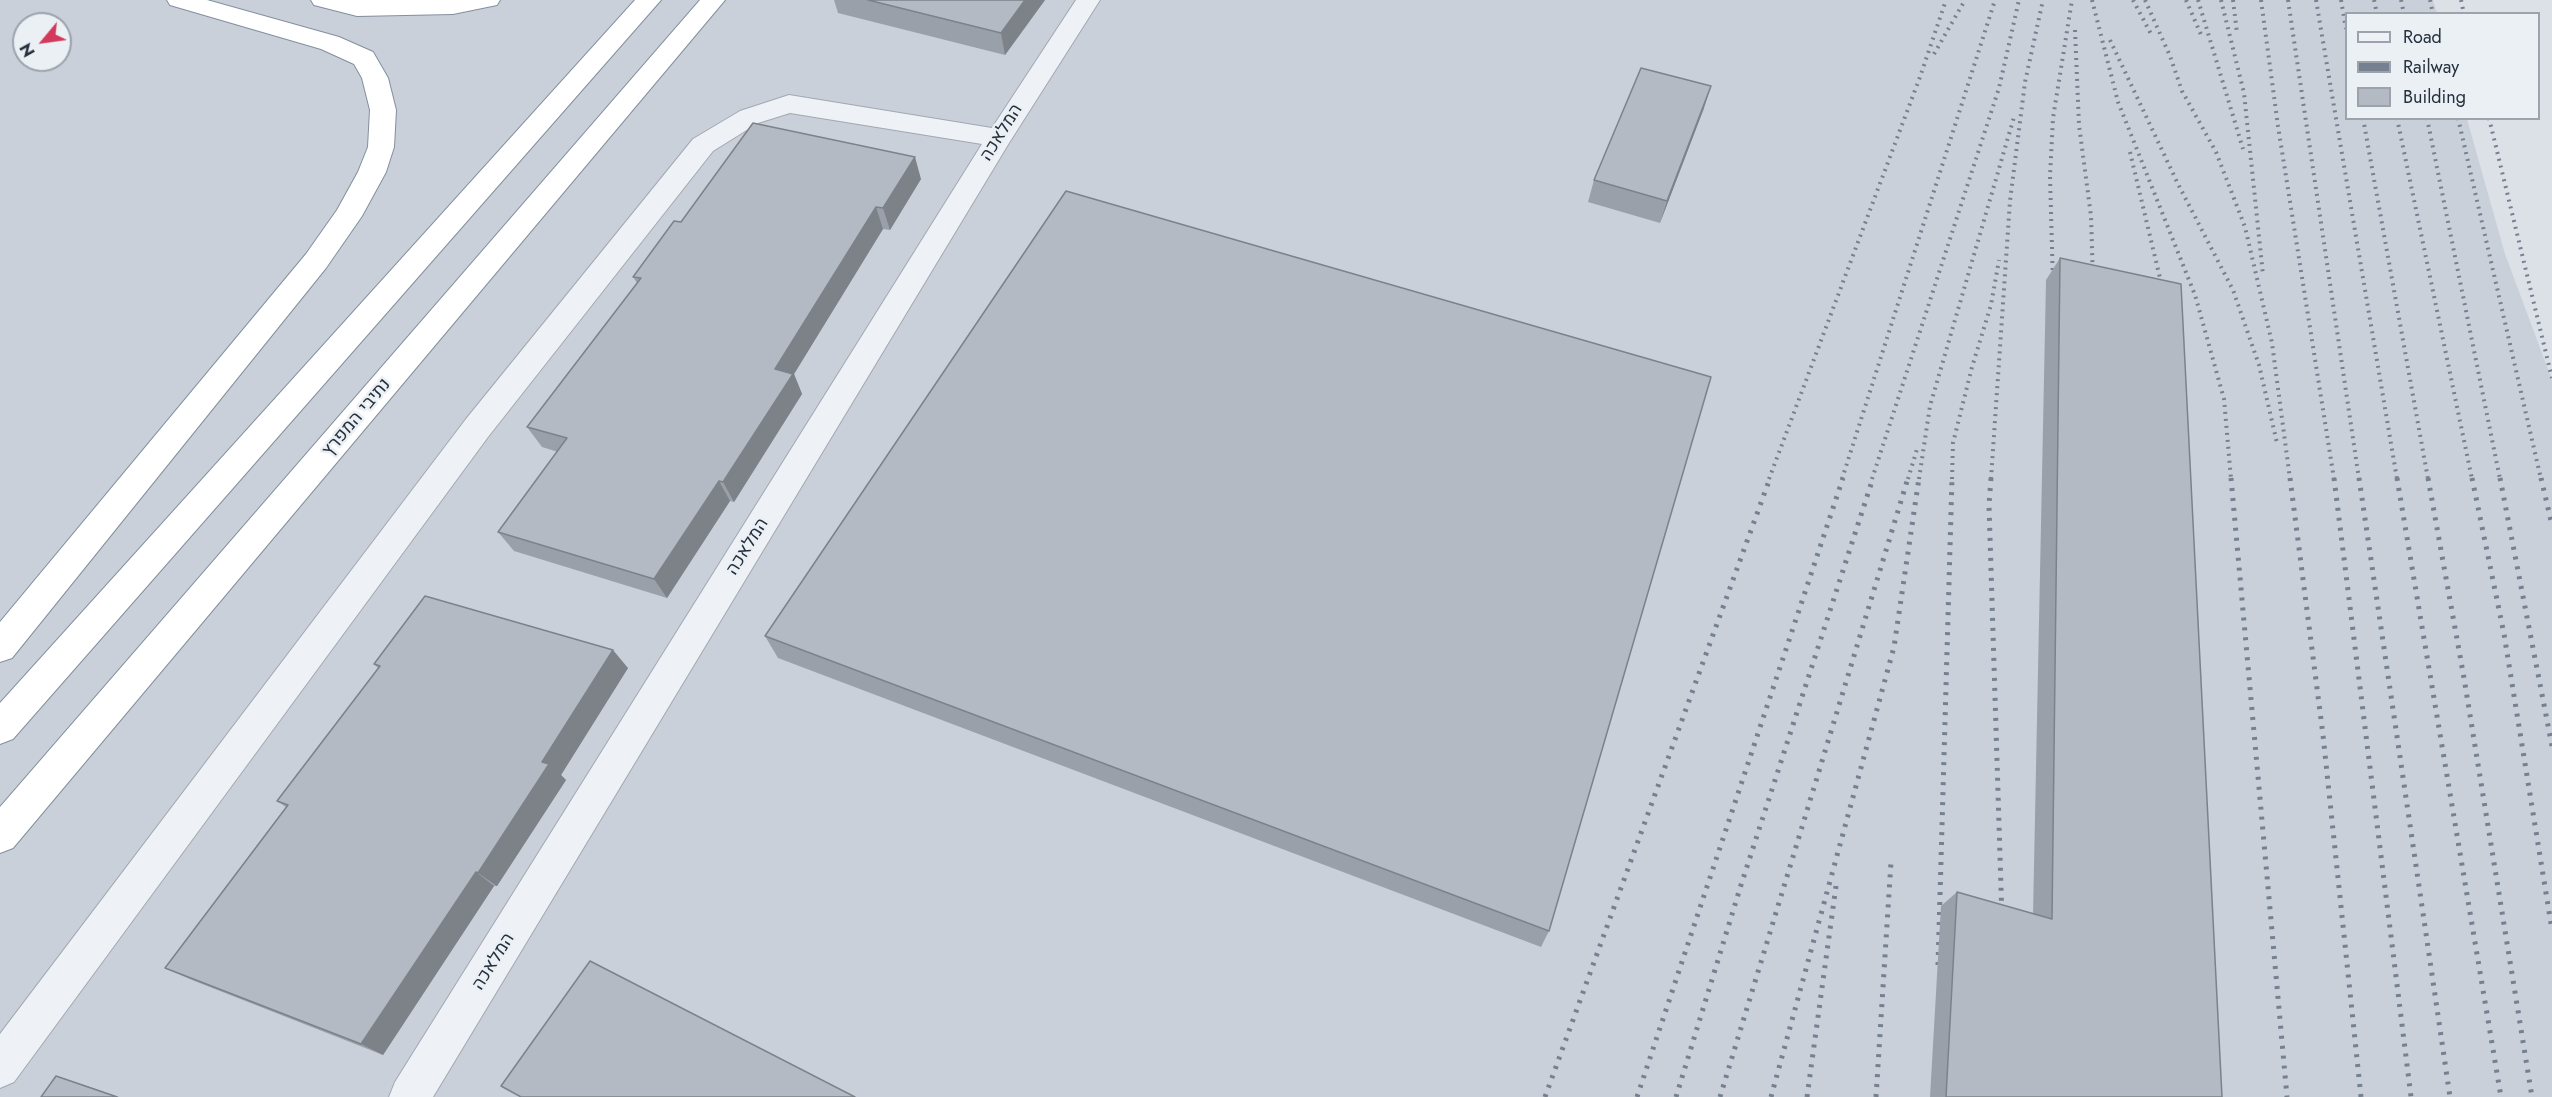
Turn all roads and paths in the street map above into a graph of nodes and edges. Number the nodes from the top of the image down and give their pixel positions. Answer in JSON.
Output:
{"nodes":[{"id":1,"x":179,"y":0,"type":"edge"},
{"id":2,"x":322,"y":0,"type":"edge"},
{"id":3,"x":488,"y":0,"type":"edge"},
{"id":4,"x":649,"y":0,"type":"edge"},
{"id":5,"x":1088,"y":0,"type":"edge"},
{"id":6,"x":713,"y":1,"type":"edge"},
{"id":7,"x":999,"y":138,"type":"junction"},
{"id":8,"x":0,"y":647,"type":"edge"},
{"id":9,"x":0,"y":728,"type":"edge"},
{"id":10,"x":0,"y":836,"type":"edge"},
{"id":11,"x":0,"y":1068,"type":"edge"},
{"id":12,"x":410,"y":1097,"type":"edge"}],
"edges":[{"from":1,"to":8,"type":"highway"},
{"from":2,"to":3,"type":"highway"},
{"from":4,"to":9,"type":"highway"},
{"from":5,"to":7,"type":"street","name":"המלאכה"},
{"from":6,"to":10,"type":"highway","name":"נתיבי המפרץ"},
{"from":7,"to":11,"type":"street"},
{"from":7,"to":12,"type":"street","name":"המלאכה"}]}
